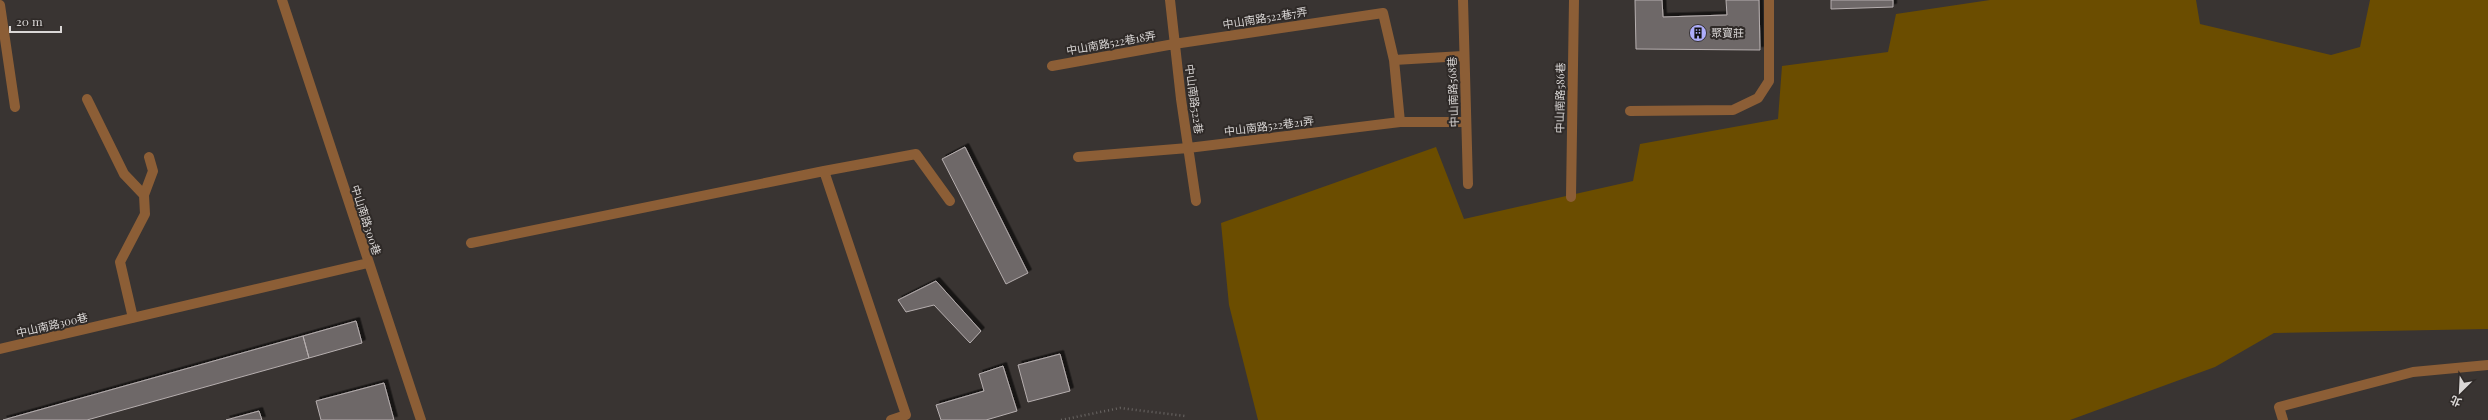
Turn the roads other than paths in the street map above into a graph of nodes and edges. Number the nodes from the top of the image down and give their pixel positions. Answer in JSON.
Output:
{"nodes":[{"id":1,"x":282,"y":0,"type":"edge"},
{"id":2,"x":1170,"y":0,"type":"edge"},
{"id":3,"x":1463,"y":0,"type":"edge"},
{"id":4,"x":1574,"y":0,"type":"edge"},
{"id":5,"x":1769,"y":0,"type":"edge"},
{"id":6,"x":0,"y":5,"type":"edge"},
{"id":7,"x":1174,"y":44,"type":"junction"},
{"id":8,"x":1464,"y":56,"type":"junction"},
{"id":9,"x":1394,"y":60,"type":"junction"},
{"id":10,"x":1052,"y":66,"type":"dead end"},
{"id":11,"x":87,"y":99,"type":"dead end"},
{"id":12,"x":16,"y":107,"type":"dead end"},
{"id":13,"x":1630,"y":111,"type":"dead end"},
{"id":14,"x":1400,"y":122,"type":"junction"},
{"id":15,"x":1466,"y":122,"type":"junction"},
{"id":16,"x":1188,"y":148,"type":"junction"},
{"id":17,"x":149,"y":157,"type":"dead end"},
{"id":18,"x":1078,"y":157,"type":"dead end"},
{"id":19,"x":824,"y":171,"type":"junction"},
{"id":20,"x":1468,"y":184,"type":"dead end"},
{"id":21,"x":144,"y":195,"type":"junction"},
{"id":22,"x":1571,"y":197,"type":"dead end"},
{"id":23,"x":1196,"y":201,"type":"dead end"},
{"id":24,"x":950,"y":202,"type":"dead end"},
{"id":25,"x":471,"y":243,"type":"dead end"},
{"id":26,"x":368,"y":263,"type":"junction"},
{"id":27,"x":133,"y":318,"type":"junction"},
{"id":28,"x":0,"y":349,"type":"edge"},
{"id":29,"x":2488,"y":365,"type":"edge"},
{"id":30,"x":421,"y":420,"type":"edge"},
{"id":31,"x":891,"y":420,"type":"edge"},
{"id":32,"x":2283,"y":420,"type":"edge"}],
"edges":[{"from":1,"to":26,"type":"street","name":"中山南路300巷"},
{"from":2,"to":7,"type":"street","name":"中山南路522巷"},
{"from":3,"to":8,"type":"street","name":"中山南路568巷"},
{"from":4,"to":22,"type":"street","name":"中山南路586巷"},
{"from":5,"to":13,"type":"street"},
{"from":6,"to":12,"type":"street"},
{"from":7,"to":9,"type":"street","name":"中山南路522巷7弄"},
{"from":7,"to":10,"type":"street","name":"中山南路522巷18弄"},
{"from":7,"to":16,"type":"street","name":"中山南路522巷"},
{"from":8,"to":9,"type":"street"},
{"from":8,"to":15,"type":"street","name":"中山南路568巷"},
{"from":9,"to":14,"type":"street"},
{"from":11,"to":21,"type":"street"},
{"from":14,"to":15,"type":"street","name":"中山南路522巷21弄"},
{"from":14,"to":16,"type":"street","name":"中山南路522巷21弄"},
{"from":15,"to":20,"type":"street","name":"中山南路568巷"},
{"from":16,"to":18,"type":"street","name":"中山南路522巷21弄"},
{"from":16,"to":23,"type":"street","name":"中山南路522巷"},
{"from":17,"to":21,"type":"street"},
{"from":19,"to":24,"type":"street"},
{"from":19,"to":25,"type":"street"},
{"from":19,"to":31,"type":"street"},
{"from":21,"to":27,"type":"street"},
{"from":26,"to":27,"type":"street","name":"中山南路300巷"},
{"from":26,"to":30,"type":"street"},
{"from":27,"to":28,"type":"street","name":"中山南路300巷"},
{"from":29,"to":32,"type":"street"}]}
